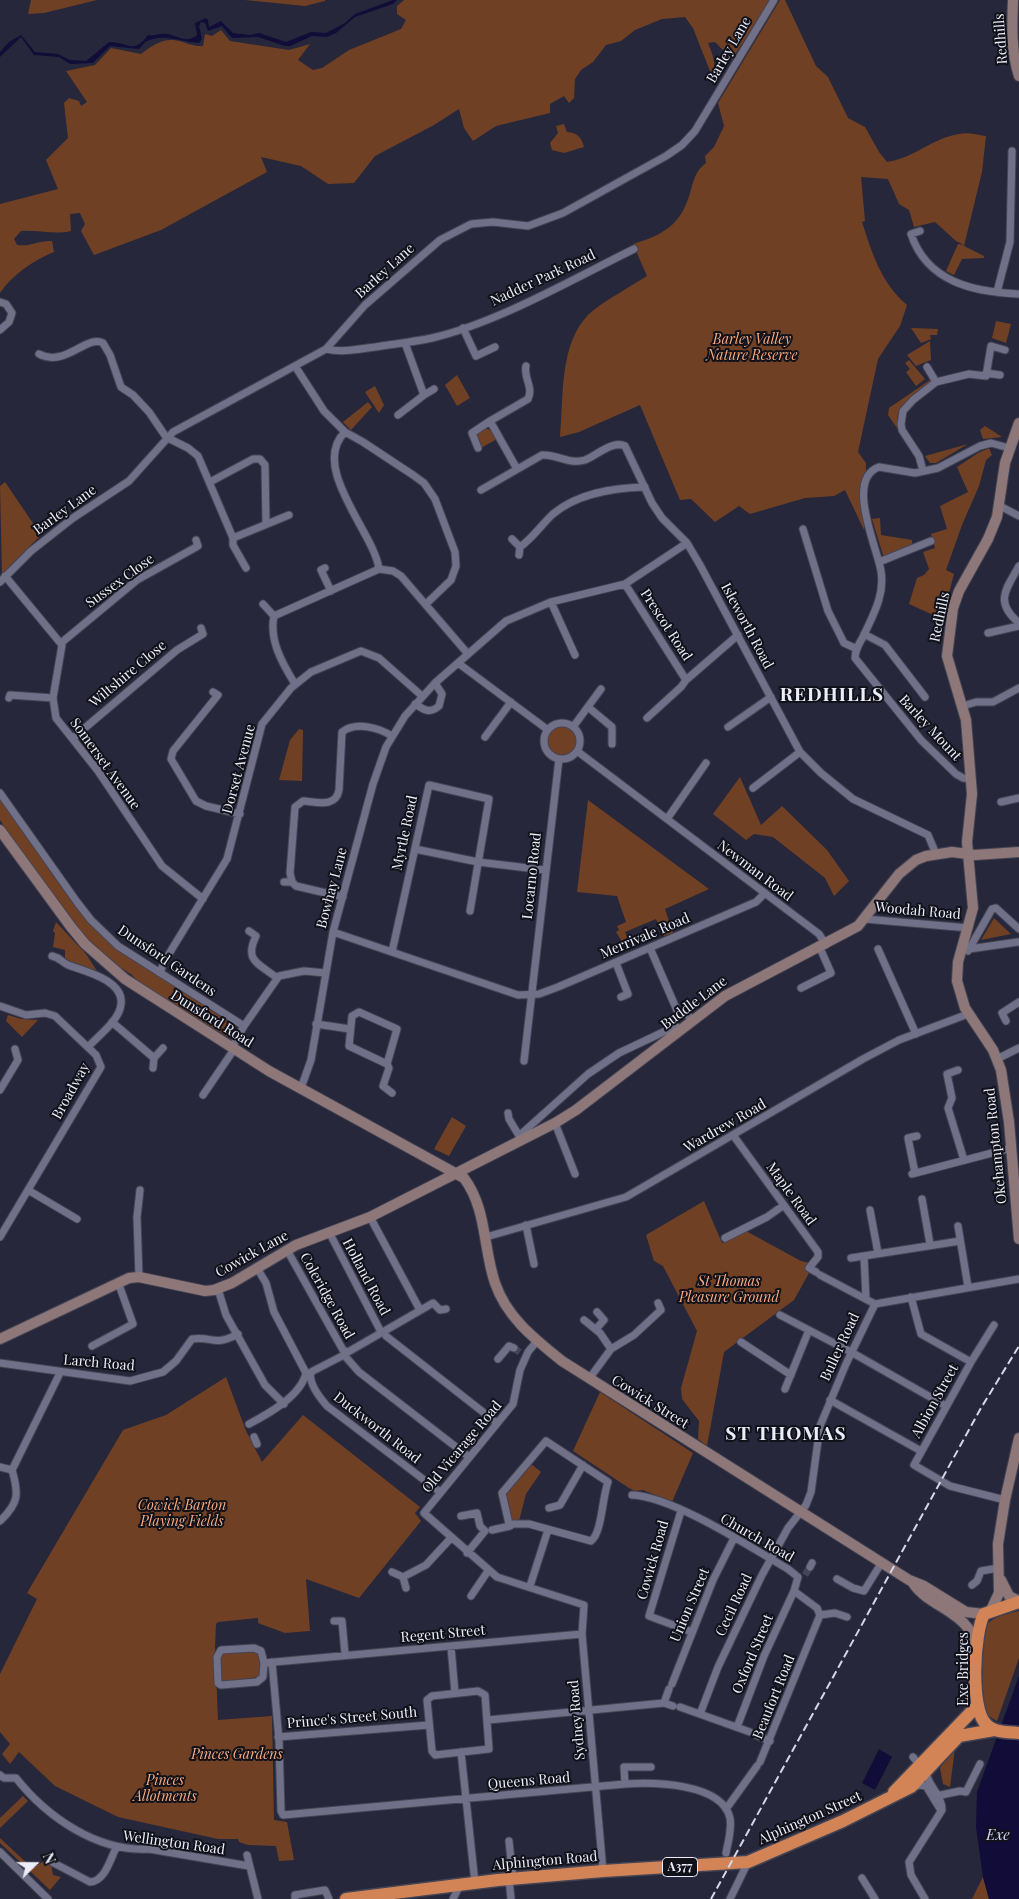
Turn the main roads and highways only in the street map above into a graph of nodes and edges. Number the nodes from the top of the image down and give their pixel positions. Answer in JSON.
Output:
{"nodes":[{"id":1,"x":1019,"y":1602,"type":"edge"},
{"id":2,"x":977,"y":1706,"type":"junction"},
{"id":3,"x":994,"y":1730,"type":"junction"},
{"id":4,"x":1019,"y":1733,"type":"edge"},
{"id":5,"x":922,"y":1768,"type":"junction"},
{"id":6,"x":885,"y":1800,"type":"junction"},
{"id":7,"x":748,"y":1862,"type":"joint"},
{"id":8,"x":361,"y":1898,"type":"edge"},
{"id":9,"x":346,"y":1899,"type":"edge"}],
"edges":[{"from":1,"to":2,"type":"highway","name":"Exe Bridges"},
{"from":2,"to":3,"type":"highway","name":"Exe Bridges"},
{"from":2,"to":5,"type":"highway","name":"Alphington Street","number":"A377"},
{"from":3,"to":4,"type":"highway","number":"A377"},
{"from":3,"to":5,"type":"highway","name":"Alphington Street","number":"A377"},
{"from":5,"to":6,"type":"highway","name":"Alphington Street","number":"A377"},
{"from":5,"to":6,"type":"highway","name":"Alphington Street","number":"A377"},
{"from":6,"to":7,"type":"highway","name":"Alphington Street","number":"A377"},
{"from":7,"to":8,"type":"highway","name":"Alphington Road","number":"A377"},
{"from":8,"to":9,"type":"highway","name":"Alphington Road","number":"A377"}]}
